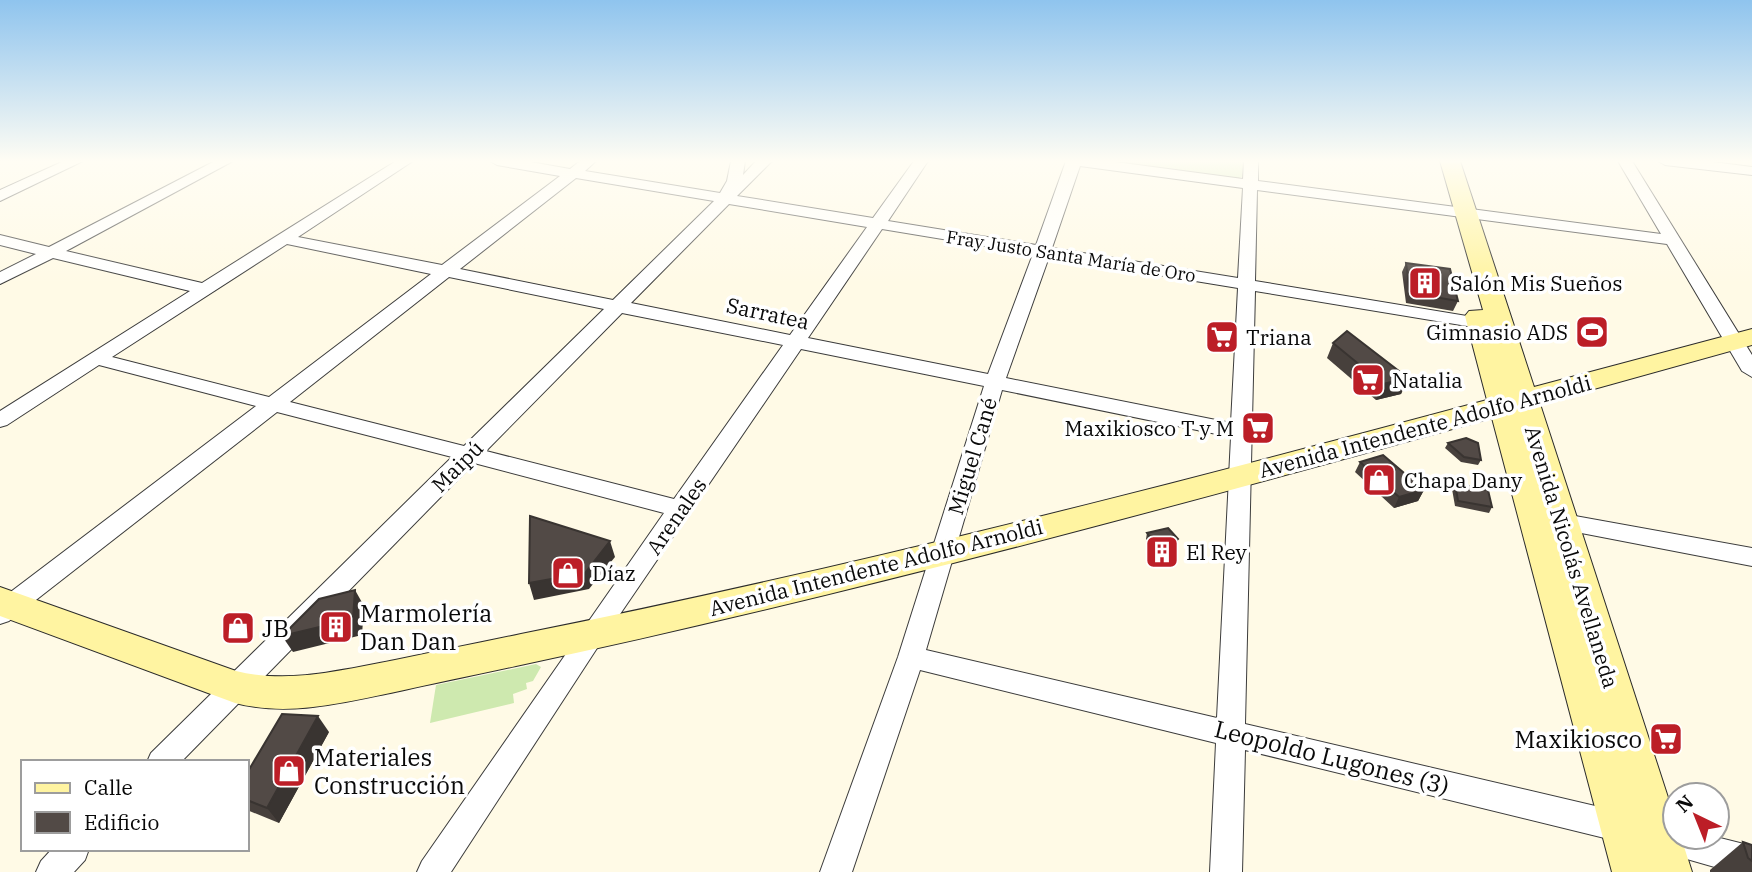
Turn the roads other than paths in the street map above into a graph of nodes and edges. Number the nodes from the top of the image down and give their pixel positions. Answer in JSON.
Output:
{"nodes":[{"id":1,"x":149,"y":202,"type":"edge"},
{"id":2,"x":343,"y":202,"type":"edge"},
{"id":3,"x":536,"y":202,"type":"edge"},
{"id":4,"x":723,"y":202,"type":"edge"},
{"id":5,"x":735,"y":202,"type":"edge"},
{"id":6,"x":893,"y":202,"type":"edge"},
{"id":7,"x":1060,"y":202,"type":"edge"},
{"id":8,"x":1249,"y":202,"type":"edge"},
{"id":9,"x":1379,"y":202,"type":"edge"},
{"id":10,"x":1453,"y":202,"type":"edge"},
{"id":11,"x":1456,"y":202,"type":"edge"},
{"id":12,"x":1650,"y":202,"type":"edge"},
{"id":13,"x":1458,"y":212,"type":"junction"},
{"id":14,"x":877,"y":225,"type":"junction"},
{"id":15,"x":285,"y":239,"type":"junction"},
{"id":16,"x":0,"y":240,"type":"edge"},
{"id":17,"x":1673,"y":240,"type":"junction"},
{"id":18,"x":1042,"y":251,"type":"junction"},
{"id":19,"x":51,"y":253,"type":"junction"},
{"id":20,"x":446,"y":272,"type":"junction"},
{"id":21,"x":0,"y":279,"type":"edge"},
{"id":22,"x":1247,"y":285,"type":"junction"},
{"id":23,"x":205,"y":289,"type":"junction"},
{"id":24,"x":621,"y":306,"type":"junction"},
{"id":25,"x":1479,"y":323,"type":"junction"},
{"id":26,"x":794,"y":342,"type":"junction"},
{"id":27,"x":1747,"y":355,"type":"edge"},
{"id":28,"x":97,"y":359,"type":"junction"},
{"id":29,"x":995,"y":382,"type":"junction"},
{"id":30,"x":1513,"y":402,"type":"junction"},
{"id":31,"x":274,"y":405,"type":"junction"},
{"id":32,"x":0,"y":420,"type":"edge"},
{"id":33,"x":1241,"y":432,"type":"junction"},
{"id":34,"x":467,"y":456,"type":"junction"},
{"id":35,"x":1240,"y":477,"type":"junction"},
{"id":36,"x":682,"y":509,"type":"junction"},
{"id":37,"x":1547,"y":518,"type":"junction"},
{"id":38,"x":944,"y":552,"type":"junction"},
{"id":39,"x":1752,"y":557,"type":"edge"},
{"id":40,"x":4,"y":607,"type":"edge"},
{"id":41,"x":592,"y":635,"type":"junction"},
{"id":42,"x":911,"y":657,"type":"junction"},
{"id":43,"x":234,"y":687,"type":"junction"},
{"id":44,"x":1230,"y":732,"type":"junction"},
{"id":45,"x":163,"y":760,"type":"edge"},
{"id":46,"x":1621,"y":827,"type":"junction"},
{"id":47,"x":72,"y":851,"type":"edge"},
{"id":48,"x":1662,"y":862,"type":"edge"},
{"id":49,"x":1752,"y":862,"type":"edge"},
{"id":50,"x":52,"y":872,"type":"edge"},
{"id":51,"x":433,"y":872,"type":"edge"},
{"id":52,"x":836,"y":872,"type":"edge"},
{"id":53,"x":1226,"y":872,"type":"edge"}],
"edges":[{"from":1,"to":19,"type":"street"},
{"from":2,"to":15,"type":"street"},
{"from":3,"to":20,"type":"street"},
{"from":4,"to":24,"type":"street","name":"Maipú"},
{"from":5,"to":14,"type":"street","name":"Fray Justo Santa María de Oro"},
{"from":6,"to":14,"type":"street","name":"Arenales"},
{"from":7,"to":18,"type":"street","name":"Miguel Cané"},
{"from":8,"to":22,"type":"street"},
{"from":9,"to":13,"type":"street"},
{"from":10,"to":13,"type":"main road","name":"Avenida Nicolás Avellaneda"},
{"from":11,"to":13,"type":"main road","name":"Avenida Nicolás Avellaneda"},
{"from":12,"to":17,"type":"street"},
{"from":13,"to":17,"type":"street"},
{"from":13,"to":25,"type":"main road","name":"Avenida Nicolás Avellaneda"},
{"from":13,"to":30,"type":"main road","name":"Avenida Nicolás Avellaneda"},
{"from":14,"to":18,"type":"street","name":"Fray Justo Santa María de Oro"},
{"from":14,"to":26,"type":"street","name":"Arenales"},
{"from":15,"to":20,"type":"street","name":"Sarratea"},
{"from":15,"to":23,"type":"street"},
{"from":16,"to":19,"type":"street"},
{"from":17,"to":27,"type":"street"},
{"from":18,"to":22,"type":"street","name":"Fray Justo Santa María de Oro"},
{"from":18,"to":29,"type":"street","name":"Miguel Cané"},
{"from":19,"to":21,"type":"street"},
{"from":19,"to":23,"type":"street"},
{"from":20,"to":24,"type":"street","name":"Sarratea"},
{"from":20,"to":31,"type":"street"},
{"from":22,"to":25,"type":"street","name":"Fray Justo Santa María de Oro"},
{"from":22,"to":33,"type":"street"},
{"from":23,"to":28,"type":"street"},
{"from":24,"to":26,"type":"street","name":"Sarratea"},
{"from":24,"to":34,"type":"street","name":"Maipú"},
{"from":25,"to":30,"type":"main road","name":"Avenida Nicolás Avellaneda"},
{"from":26,"to":29,"type":"street","name":"Sarratea"},
{"from":26,"to":36,"type":"street","name":"Arenales"},
{"from":27,"to":30,"type":"main road","name":"Avenida Intendente Adolfo Arnoldi"},
{"from":28,"to":31,"type":"street"},
{"from":28,"to":32,"type":"street"},
{"from":29,"to":33,"type":"street","name":"Sarratea"},
{"from":29,"to":38,"type":"street","name":"Miguel Cané"},
{"from":30,"to":35,"type":"main road","name":"Avenida Intendente Adolfo Arnoldi"},
{"from":30,"to":37,"type":"main road","name":"Avenida Nicolás Avellaneda"},
{"from":31,"to":34,"type":"street"},
{"from":31,"to":40,"type":"street"},
{"from":33,"to":35,"type":"street"},
{"from":34,"to":36,"type":"street"},
{"from":34,"to":43,"type":"street","name":"Maipú"},
{"from":35,"to":38,"type":"main road","name":"Avenida Intendente Adolfo Arnoldi"},
{"from":35,"to":44,"type":"street"},
{"from":36,"to":41,"type":"street","name":"Arenales"},
{"from":37,"to":39,"type":"street"},
{"from":37,"to":46,"type":"main road","name":"Avenida Nicolás Avellaneda"},
{"from":37,"to":48,"type":"main road","name":"Avenida Nicolás Avellaneda"},
{"from":38,"to":41,"type":"main road","name":"Avenida Intendente Adolfo Arnoldi"},
{"from":38,"to":42,"type":"street","name":"Miguel Cané"},
{"from":40,"to":43,"type":"main road","name":"Avenida Intendente Adolfo Arnoldi"},
{"from":41,"to":43,"type":"main road","name":"Avenida Intendente Adolfo Arnoldi"},
{"from":41,"to":51,"type":"street","name":"Arenales"},
{"from":42,"to":44,"type":"street","name":"Leopoldo Lugones (3)"},
{"from":42,"to":52,"type":"street","name":"Miguel Cané"},
{"from":43,"to":45,"type":"street","name":"Maipú"},
{"from":44,"to":46,"type":"street","name":"Leopoldo Lugones (3)"},
{"from":44,"to":53,"type":"street"},
{"from":46,"to":48,"type":"main road","name":"Avenida Nicolás Avellaneda"},
{"from":47,"to":50,"type":"street"},
{"from":48,"to":49,"type":"street"}]}
